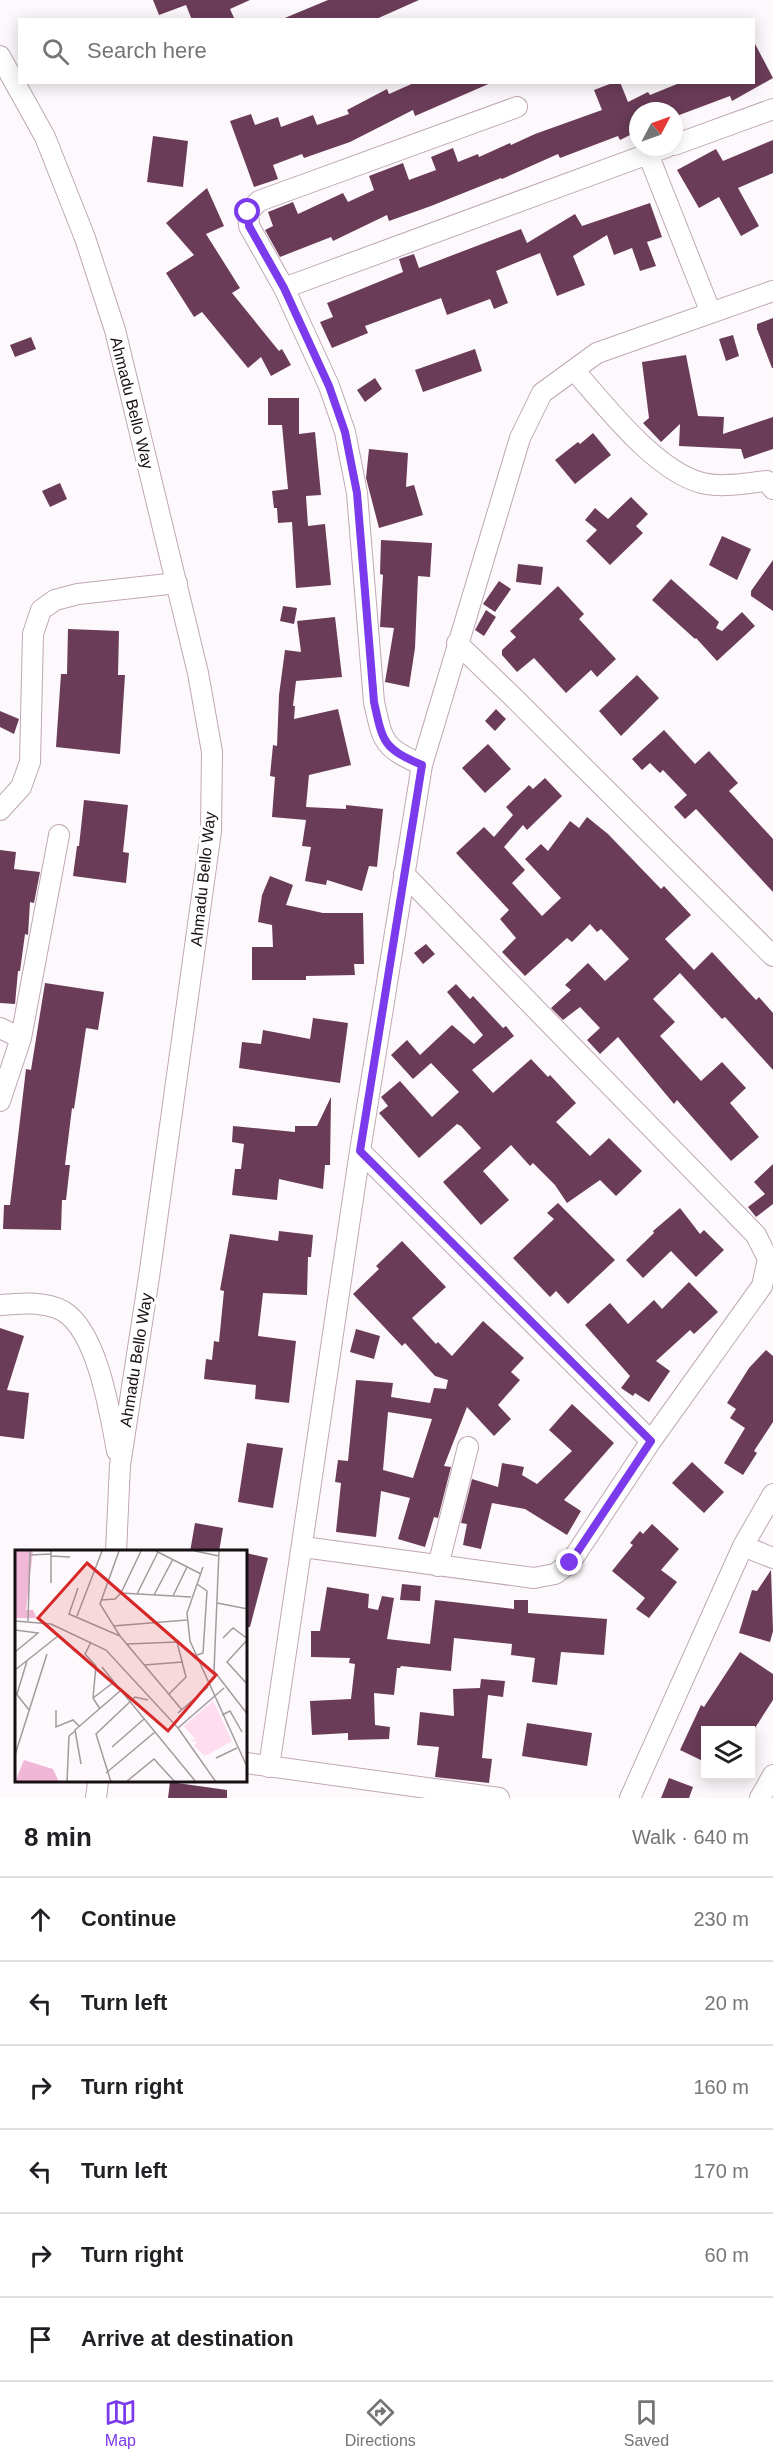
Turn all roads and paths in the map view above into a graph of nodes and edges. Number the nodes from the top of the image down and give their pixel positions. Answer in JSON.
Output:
{"nodes":[{"id":1,"x":0,"y":56,"type":"edge"},
{"id":2,"x":517,"y":107,"type":"dead end"},
{"id":3,"x":773,"y":109,"type":"edge"},
{"id":4,"x":683,"y":142,"type":"edge"},
{"id":5,"x":643,"y":156,"type":"edge"},
{"id":6,"x":649,"y":156,"type":"edge"},
{"id":7,"x":284,"y":288,"type":"junction"},
{"id":8,"x":773,"y":291,"type":"edge"},
{"id":9,"x":711,"y":313,"type":"junction"},
{"id":10,"x":574,"y":370,"type":"junction"},
{"id":11,"x":771,"y":483,"type":"edge"},
{"id":12,"x":177,"y":583,"type":"junction"},
{"id":13,"x":457,"y":643,"type":"junction"},
{"id":14,"x":422,"y":765,"type":"junction"},
{"id":15,"x":0,"y":810,"type":"edge"},
{"id":16,"x":59,"y":835,"type":"dead end"},
{"id":17,"x":404,"y":874,"type":"junction"},
{"id":18,"x":773,"y":956,"type":"edge"},
{"id":19,"x":0,"y":1028,"type":"edge"},
{"id":20,"x":21,"y":1038,"type":"junction"},
{"id":21,"x":0,"y":1101,"type":"edge"},
{"id":22,"x":360,"y":1151,"type":"junction"},
{"id":23,"x":0,"y":1305,"type":"edge"},
{"id":24,"x":651,"y":1441,"type":"junction"},
{"id":25,"x":468,"y":1447,"type":"dead end"},
{"id":26,"x":120,"y":1465,"type":"junction"},
{"id":27,"x":773,"y":1494,"type":"edge"},
{"id":28,"x":744,"y":1546,"type":"junction"},
{"id":29,"x":303,"y":1547,"type":"junction"},
{"id":30,"x":116,"y":1550,"type":"edge"},
{"id":31,"x":773,"y":1558,"type":"edge"},
{"id":32,"x":438,"y":1566,"type":"junction"},
{"id":33,"x":248,"y":1763,"type":"edge"},
{"id":34,"x":269,"y":1767,"type":"junction"},
{"id":35,"x":773,"y":1774,"type":"edge"},
{"id":36,"x":98,"y":1783,"type":"edge"},
{"id":37,"x":96,"y":1798,"type":"edge"},
{"id":38,"x":499,"y":1798,"type":"edge"},
{"id":39,"x":630,"y":1798,"type":"edge"},
{"id":40,"x":760,"y":1798,"type":"edge"}],
"edges":[{"from":1,"to":12,"type":"street","name":"Ahmadu Bello Way"},
{"from":2,"to":7,"type":"street"},
{"from":3,"to":4,"type":"street"},
{"from":5,"to":7,"type":"street"},
{"from":6,"to":9,"type":"street"},
{"from":7,"to":14,"type":"street"},
{"from":8,"to":9,"type":"street"},
{"from":9,"to":10,"type":"street"},
{"from":10,"to":11,"type":"street"},
{"from":10,"to":13,"type":"street"},
{"from":12,"to":15,"type":"street"},
{"from":12,"to":26,"type":"street","name":"Ahmadu Bello Way"},
{"from":13,"to":14,"type":"street"},
{"from":13,"to":18,"type":"street"},
{"from":14,"to":17,"type":"street"},
{"from":16,"to":20,"type":"street"},
{"from":17,"to":22,"type":"street"},
{"from":17,"to":24,"type":"street"},
{"from":19,"to":20,"type":"street"},
{"from":20,"to":21,"type":"street"},
{"from":22,"to":24,"type":"street"},
{"from":22,"to":29,"type":"street"},
{"from":23,"to":26,"type":"street"},
{"from":24,"to":32,"type":"street"},
{"from":25,"to":32,"type":"street"},
{"from":26,"to":30,"type":"street","name":"Ahmadu Bello Way"},
{"from":27,"to":28,"type":"street"},
{"from":28,"to":31,"type":"street"},
{"from":28,"to":39,"type":"street"},
{"from":29,"to":32,"type":"street"},
{"from":29,"to":34,"type":"street"},
{"from":33,"to":34,"type":"street"},
{"from":34,"to":38,"type":"street"},
{"from":35,"to":40,"type":"street"},
{"from":36,"to":37,"type":"street"}]}
